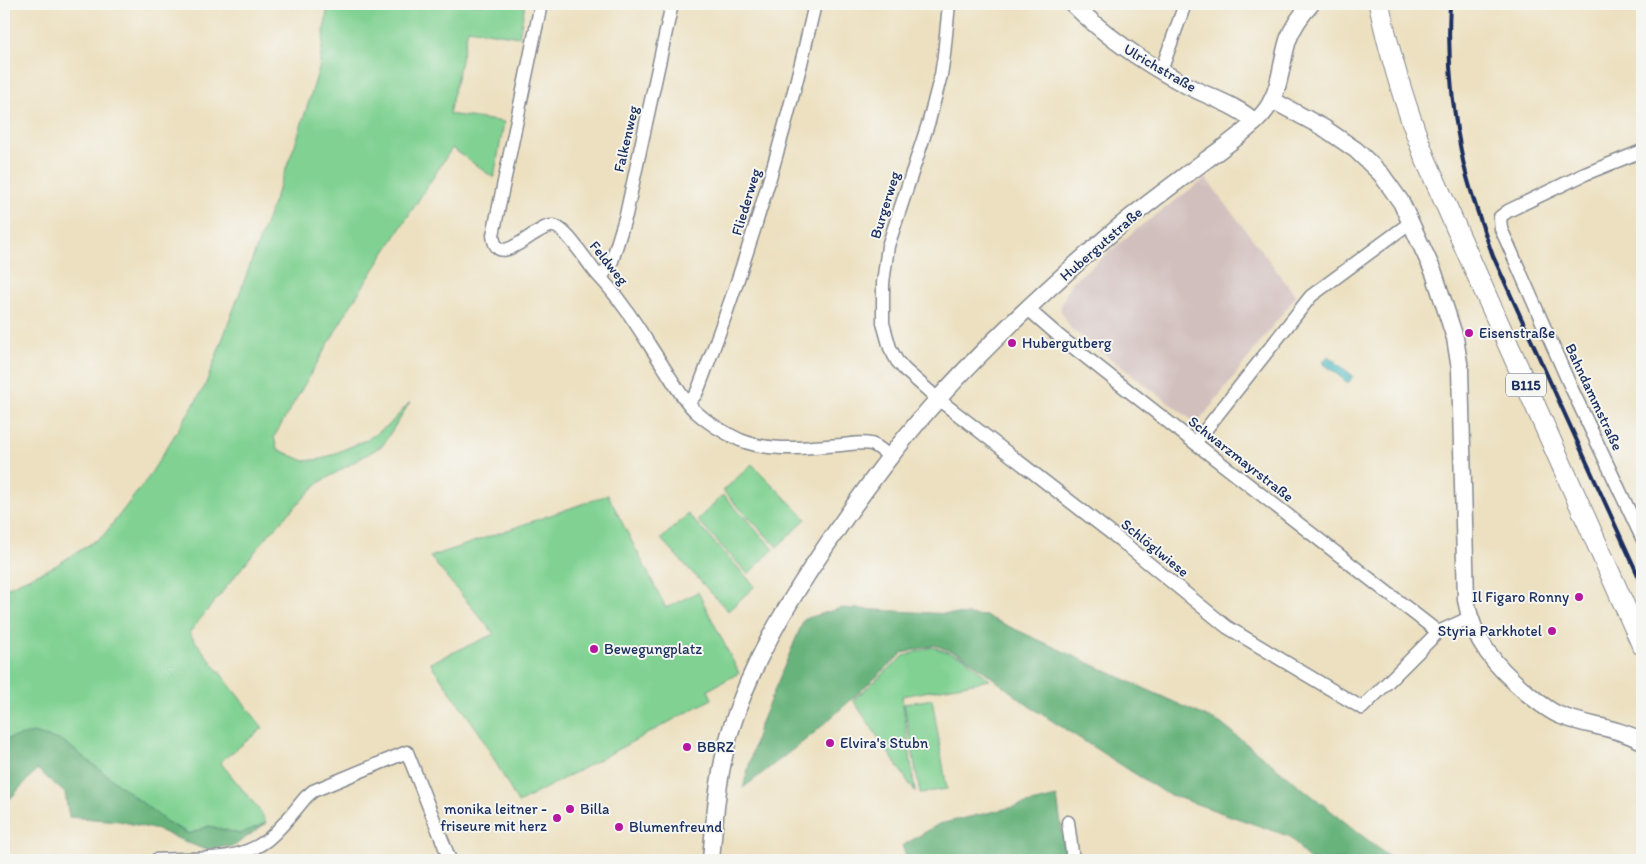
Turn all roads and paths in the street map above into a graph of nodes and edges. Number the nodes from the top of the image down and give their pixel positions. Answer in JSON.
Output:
{"nodes":[{"id":1,"x":541,"y":4,"type":"edge"},
{"id":2,"x":672,"y":4,"type":"edge"},
{"id":3,"x":815,"y":4,"type":"edge"},
{"id":4,"x":949,"y":4,"type":"edge"},
{"id":5,"x":1073,"y":4,"type":"edge"},
{"id":6,"x":1185,"y":4,"type":"edge"},
{"id":7,"x":1311,"y":4,"type":"edge"},
{"id":8,"x":1379,"y":4,"type":"edge"},
{"id":9,"x":1161,"y":71,"type":"junction"},
{"id":10,"x":1272,"y":100,"type":"junction"},
{"id":11,"x":1255,"y":122,"type":"junction"},
{"id":12,"x":1642,"y":151,"type":"edge"},
{"id":13,"x":1411,"y":222,"type":"junction"},
{"id":14,"x":601,"y":278,"type":"junction"},
{"id":15,"x":1028,"y":308,"type":"junction"},
{"id":16,"x":938,"y":399,"type":"junction"},
{"id":17,"x":688,"y":403,"type":"junction"},
{"id":18,"x":1195,"y":443,"type":"junction"},
{"id":19,"x":890,"y":457,"type":"junction"},
{"id":20,"x":1642,"y":538,"type":"edge"},
{"id":21,"x":1469,"y":618,"type":"junction"},
{"id":22,"x":1438,"y":632,"type":"junction"},
{"id":23,"x":1642,"y":645,"type":"edge"},
{"id":24,"x":1642,"y":741,"type":"edge"},
{"id":25,"x":1068,"y":822,"type":"dead end"},
{"id":26,"x":156,"y":860,"type":"edge"},
{"id":27,"x":450,"y":860,"type":"edge"},
{"id":28,"x":711,"y":860,"type":"edge"},
{"id":29,"x":1073,"y":860,"type":"edge"}],
"edges":[{"from":1,"to":14,"type":"street","name":"Feldweg"},
{"from":2,"to":14,"type":"street","name":"Falkenweg"},
{"from":3,"to":17,"type":"street","name":"Fliederweg"},
{"from":4,"to":16,"type":"street","name":"Burgerweg"},
{"from":5,"to":9,"type":"street","name":"Ulrichstraße"},
{"from":6,"to":9,"type":"street"},
{"from":7,"to":10,"type":"street"},
{"from":8,"to":23,"type":"main road","number":"B115"},
{"from":9,"to":11,"type":"street","name":"Ulrichstraße"},
{"from":10,"to":11,"type":"street","name":"Hubergutstraße"},
{"from":10,"to":13,"type":"street"},
{"from":11,"to":15,"type":"street","name":"Hubergutstraße"},
{"from":12,"to":20,"type":"street","name":"Bahndammstraße"},
{"from":13,"to":18,"type":"street"},
{"from":13,"to":21,"type":"street"},
{"from":14,"to":17,"type":"street","name":"Feldweg"},
{"from":15,"to":16,"type":"street","name":"Hubergutstraße"},
{"from":15,"to":18,"type":"street","name":"Schwarzmayrstraße"},
{"from":16,"to":19,"type":"street","name":"Hubergutstraße"},
{"from":16,"to":22,"type":"street","name":"Schlöglwiese"},
{"from":17,"to":19,"type":"street","name":"Feldweg"},
{"from":18,"to":22,"type":"street","name":"Schwarzmayrstraße"},
{"from":19,"to":28,"type":"street","name":"Hubergutstraße"},
{"from":21,"to":22,"type":"street"},
{"from":21,"to":24,"type":"street"},
{"from":25,"to":29,"type":"street"},
{"from":26,"to":27,"type":"street"}]}
